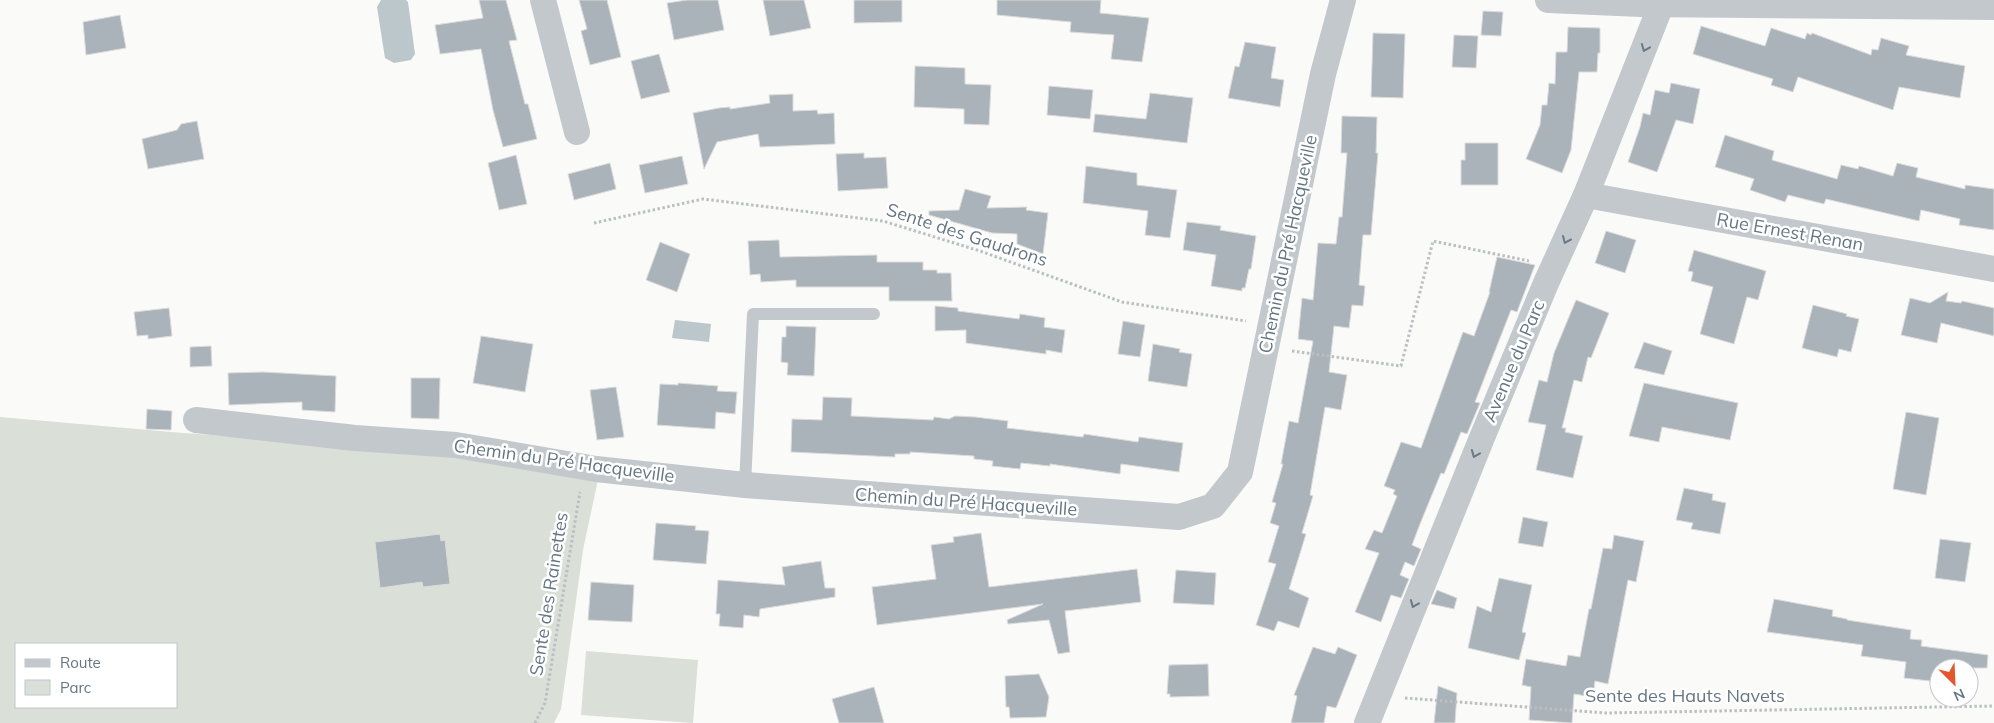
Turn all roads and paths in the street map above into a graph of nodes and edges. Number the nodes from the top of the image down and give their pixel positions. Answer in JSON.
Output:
{"nodes":[{"id":1,"x":543,"y":0,"type":"edge"},
{"id":2,"x":1343,"y":0,"type":"edge"},
{"id":3,"x":1548,"y":0,"type":"edge"},
{"id":4,"x":1663,"y":1,"type":"edge"},
{"id":5,"x":1791,"y":3,"type":"edge"},
{"id":6,"x":1994,"y":7,"type":"edge"},
{"id":7,"x":577,"y":132,"type":"dead end"},
{"id":8,"x":1586,"y":195,"type":"junction"},
{"id":9,"x":594,"y":223,"type":"dead end"},
{"id":10,"x":1554,"y":266,"type":"junction"},
{"id":11,"x":1994,"y":269,"type":"edge"},
{"id":12,"x":874,"y":314,"type":"dead end"},
{"id":13,"x":1268,"y":336,"type":"junction"},
{"id":14,"x":196,"y":420,"type":"dead end"},
{"id":15,"x":584,"y":467,"type":"junction"},
{"id":16,"x":745,"y":485,"type":"junction"},
{"id":17,"x":1377,"y":696,"type":"junction"},
{"id":18,"x":1994,"y":706,"type":"edge"},
{"id":19,"x":535,"y":723,"type":"edge"},
{"id":20,"x":1367,"y":723,"type":"edge"}],
"edges":[{"from":1,"to":7,"type":"street"},
{"from":2,"to":13,"type":"street","name":"Chemin du Pré Hacqueville"},
{"from":3,"to":4,"type":"street"},
{"from":4,"to":5,"type":"street"},
{"from":4,"to":8,"type":"street","name":"Avenue du Parc","one_way":true},
{"from":5,"to":6,"type":"street"},
{"from":8,"to":10,"type":"street","name":"Avenue du Parc","one_way":true},
{"from":8,"to":11,"type":"street","name":"Rue Ernest Renan"},
{"from":9,"to":13,"type":"path","name":"Sente des Gaudrons"},
{"from":10,"to":13,"type":"path","name":"Sente des Gaudrons"},
{"from":10,"to":17,"type":"street","name":"Avenue du Parc","one_way":true},
{"from":12,"to":16,"type":"lane"},
{"from":13,"to":16,"type":"street","name":"Chemin du Pré Hacqueville"},
{"from":14,"to":15,"type":"street","name":"Chemin du Pré Hacqueville"},
{"from":15,"to":16,"type":"street","name":"Chemin du Pré Hacqueville"},
{"from":15,"to":19,"type":"path","name":"Sente des Rainettes"},
{"from":17,"to":18,"type":"path","name":"Sente des Hauts Navets"},
{"from":17,"to":20,"type":"street","name":"Avenue du Parc"}]}
